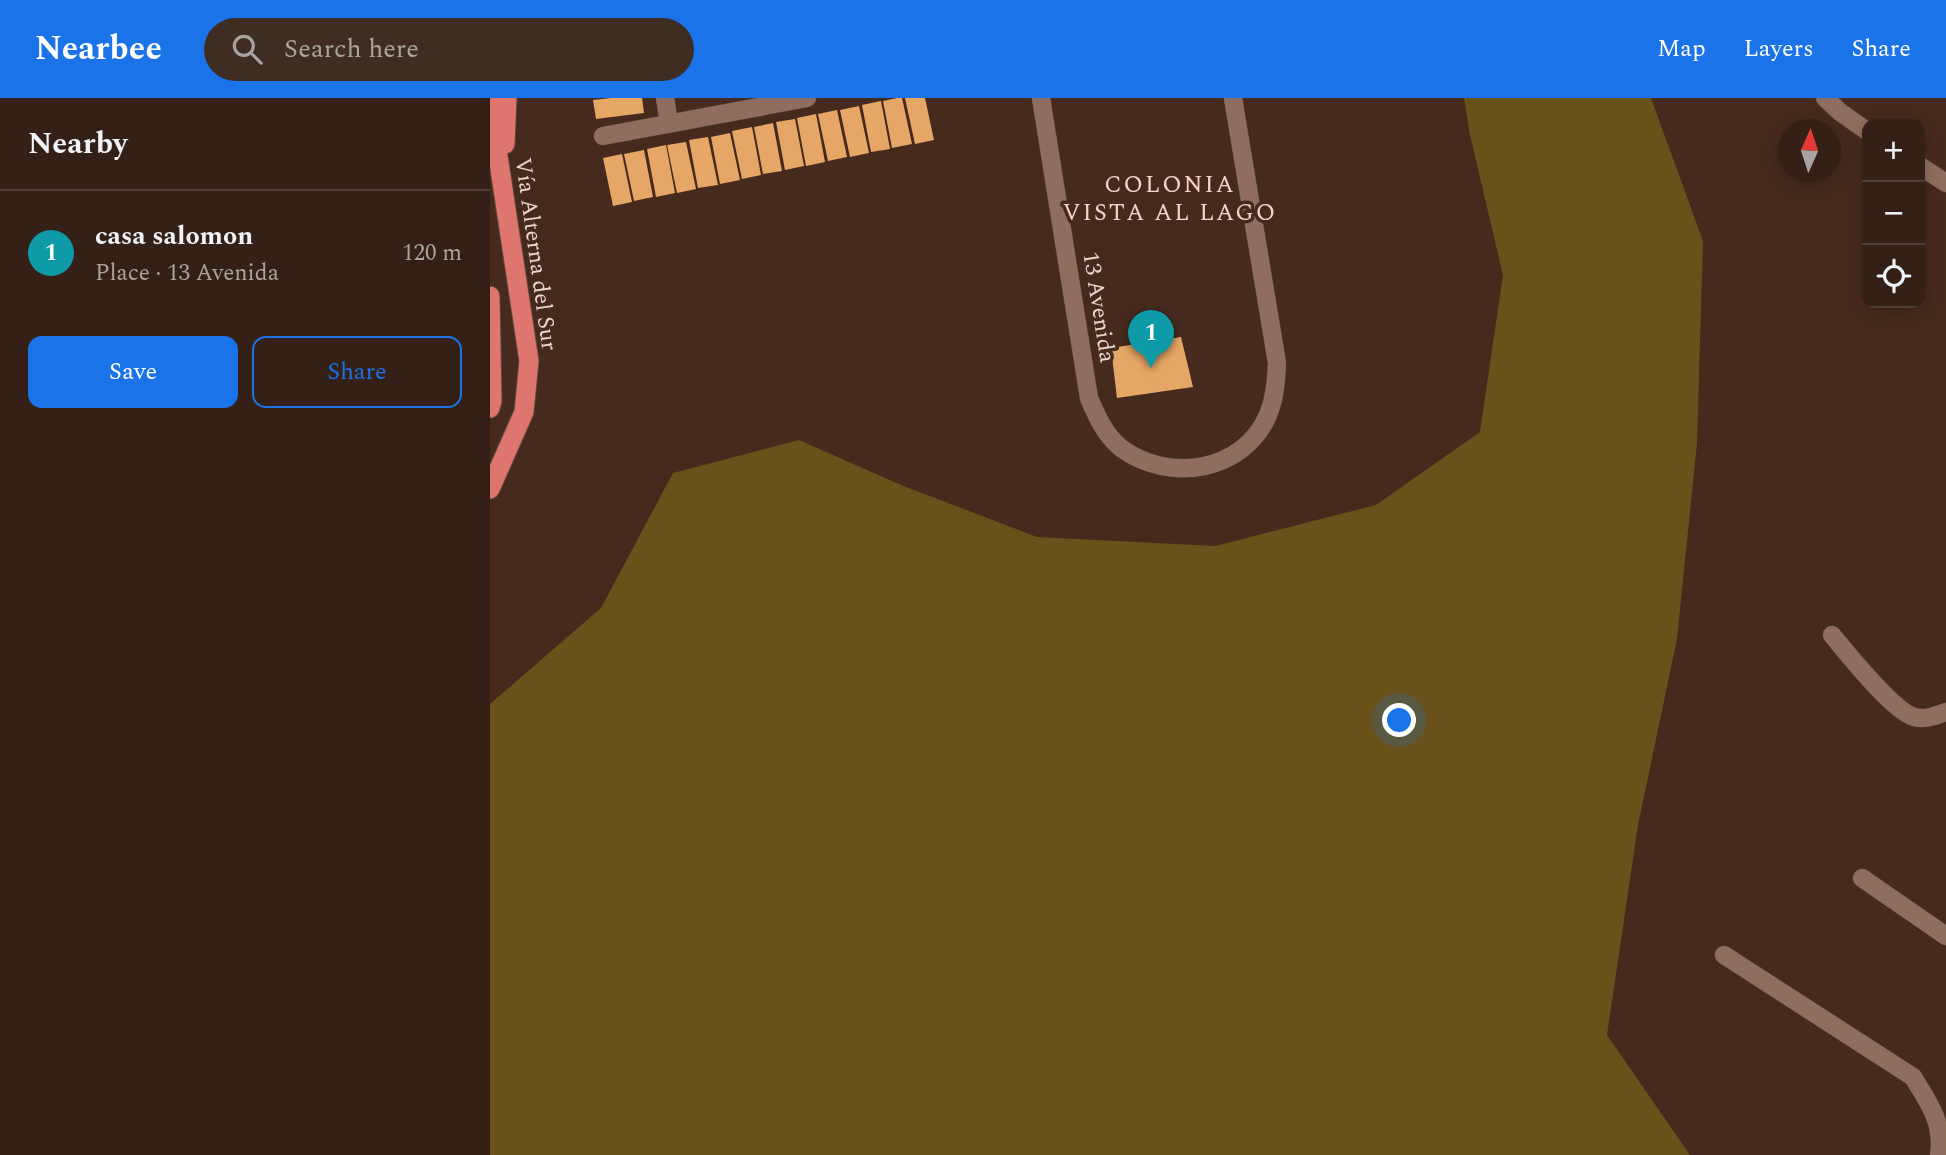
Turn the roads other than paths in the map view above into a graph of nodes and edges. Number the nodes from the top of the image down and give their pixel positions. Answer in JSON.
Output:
{"nodes":[{"id":1,"x":507,"y":98,"type":"edge"},
{"id":2,"x":665,"y":98,"type":"edge"},
{"id":3,"x":807,"y":98,"type":"edge"},
{"id":4,"x":1041,"y":98,"type":"edge"},
{"id":5,"x":1233,"y":98,"type":"edge"},
{"id":6,"x":1825,"y":98,"type":"edge"},
{"id":7,"x":490,"y":103,"type":"edge"},
{"id":8,"x":669,"y":123,"type":"junction"},
{"id":9,"x":1862,"y":127,"type":"edge"},
{"id":10,"x":603,"y":136,"type":"dead end"},
{"id":11,"x":1925,"y":169,"type":"edge"},
{"id":12,"x":1946,"y":183,"type":"edge"},
{"id":13,"x":503,"y":194,"type":"junction"},
{"id":14,"x":490,"y":296,"type":"edge"},
{"id":15,"x":490,"y":408,"type":"edge"},
{"id":16,"x":490,"y":489,"type":"edge"},
{"id":17,"x":1832,"y":635,"type":"dead end"},
{"id":18,"x":1946,"y":712,"type":"edge"},
{"id":19,"x":1862,"y":878,"type":"dead end"},
{"id":20,"x":1946,"y":936,"type":"edge"},
{"id":21,"x":1724,"y":955,"type":"dead end"},
{"id":22,"x":1939,"y":1155,"type":"edge"}],
"edges":[{"from":1,"to":13,"type":"highway"},
{"from":2,"to":8,"type":"street"},
{"from":3,"to":8,"type":"street"},
{"from":4,"to":5,"type":"street","name":"13 Avenida"},
{"from":6,"to":9,"type":"street"},
{"from":7,"to":13,"type":"highway","name":"Vía Alterna del Sur"},
{"from":8,"to":10,"type":"street"},
{"from":11,"to":12,"type":"street"},
{"from":13,"to":16,"type":"highway","name":"Vía Alterna del Sur"},
{"from":14,"to":15,"type":"highway"},
{"from":17,"to":18,"type":"street"},
{"from":19,"to":20,"type":"street"},
{"from":21,"to":22,"type":"street"}]}
